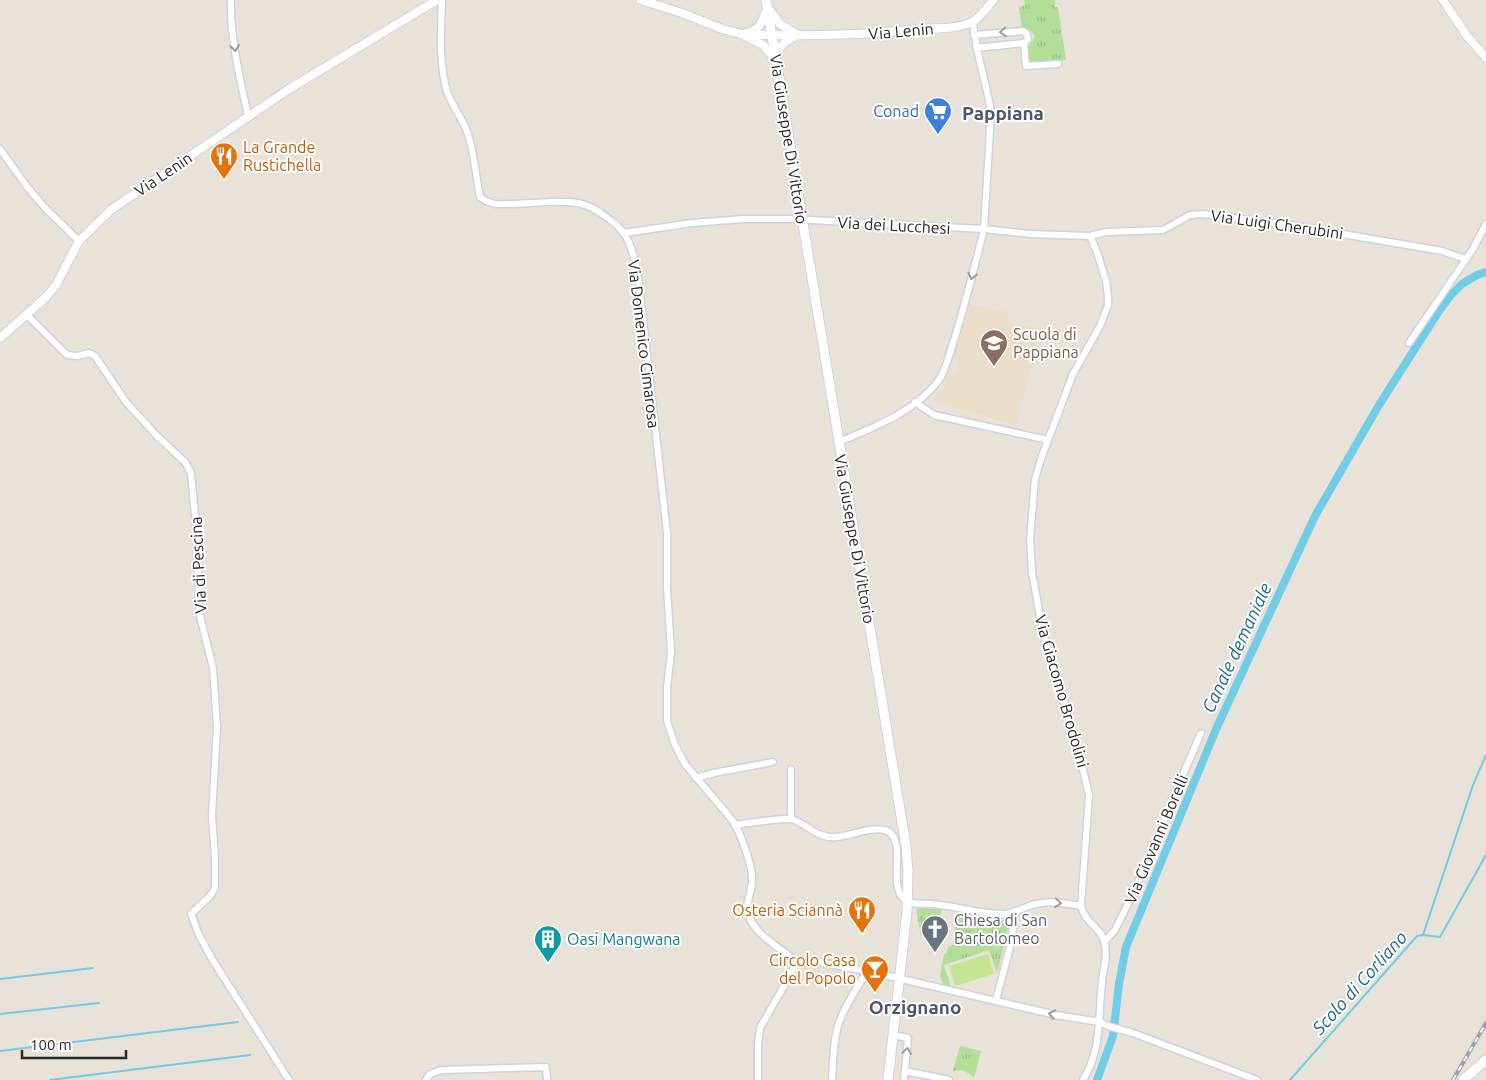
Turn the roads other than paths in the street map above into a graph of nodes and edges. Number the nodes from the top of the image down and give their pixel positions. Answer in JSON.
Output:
{"nodes":[{"id":1,"x":231,"y":0,"type":"edge"},
{"id":2,"x":437,"y":0,"type":"edge"},
{"id":3,"x":442,"y":0,"type":"edge"},
{"id":4,"x":641,"y":0,"type":"edge"},
{"id":5,"x":993,"y":0,"type":"edge"},
{"id":6,"x":1443,"y":0,"type":"edge"},
{"id":7,"x":767,"y":4,"type":"edge"},
{"id":8,"x":973,"y":21,"type":"junction"},
{"id":9,"x":741,"y":34,"type":"junction"},
{"id":10,"x":798,"y":35,"type":"junction"},
{"id":11,"x":974,"y":35,"type":"junction"},
{"id":12,"x":772,"y":36,"type":"junction"},
{"id":13,"x":1024,"y":43,"type":"junction"},
{"id":14,"x":976,"y":48,"type":"junction"},
{"id":15,"x":1486,"y":58,"type":"edge"},
{"id":16,"x":775,"y":59,"type":"junction"},
{"id":17,"x":1058,"y":64,"type":"dead end"},
{"id":18,"x":248,"y":116,"type":"junction"},
{"id":19,"x":0,"y":149,"type":"edge"},
{"id":20,"x":802,"y":220,"type":"junction"},
{"id":21,"x":1486,"y":224,"type":"edge"},
{"id":22,"x":984,"y":229,"type":"junction"},
{"id":23,"x":624,"y":233,"type":"junction"},
{"id":24,"x":1090,"y":236,"type":"junction"},
{"id":25,"x":79,"y":241,"type":"junction"},
{"id":26,"x":1465,"y":260,"type":"junction"},
{"id":27,"x":27,"y":315,"type":"junction"},
{"id":28,"x":0,"y":338,"type":"edge"},
{"id":29,"x":1410,"y":343,"type":"dead end"},
{"id":30,"x":915,"y":402,"type":"junction"},
{"id":31,"x":1048,"y":440,"type":"junction"},
{"id":32,"x":839,"y":442,"type":"junction"},
{"id":33,"x":1201,"y":733,"type":"dead end"},
{"id":34,"x":773,"y":762,"type":"dead end"},
{"id":35,"x":791,"y":769,"type":"dead end"},
{"id":36,"x":696,"y":778,"type":"junction"},
{"id":37,"x":791,"y":819,"type":"junction"},
{"id":38,"x":735,"y":825,"type":"junction"},
{"id":39,"x":908,"y":902,"type":"junction"},
{"id":40,"x":1081,"y":906,"type":"junction"},
{"id":41,"x":1016,"y":911,"type":"junction"},
{"id":42,"x":1104,"y":941,"type":"junction"},
{"id":43,"x":797,"y":963,"type":"junction"},
{"id":44,"x":867,"y":971,"type":"junction"},
{"id":45,"x":899,"y":977,"type":"junction"},
{"id":46,"x":996,"y":1000,"type":"junction"},
{"id":47,"x":1100,"y":1022,"type":"junction"},
{"id":48,"x":893,"y":1035,"type":"junction"},
{"id":49,"x":1486,"y":1060,"type":"edge"},
{"id":50,"x":905,"y":1071,"type":"junction"},
{"id":51,"x":289,"y":1080,"type":"edge"},
{"id":52,"x":426,"y":1080,"type":"edge"},
{"id":53,"x":547,"y":1080,"type":"edge"},
{"id":54,"x":758,"y":1080,"type":"edge"},
{"id":55,"x":832,"y":1080,"type":"edge"},
{"id":56,"x":888,"y":1080,"type":"edge"},
{"id":57,"x":904,"y":1080,"type":"edge"},
{"id":58,"x":949,"y":1080,"type":"edge"},
{"id":59,"x":1083,"y":1080,"type":"edge"},
{"id":60,"x":1257,"y":1080,"type":"edge"},
{"id":61,"x":1463,"y":1080,"type":"edge"}],
"edges":[{"from":1,"to":18,"type":"street","one_way":true},
{"from":2,"to":18,"type":"street","name":"Via Lenin"},
{"from":3,"to":23,"type":"street","name":"Via Domenico Cimarosa"},
{"from":4,"to":9,"type":"street","name":"Via Lenin"},
{"from":5,"to":8,"type":"street"},
{"from":6,"to":15,"type":"street"},
{"from":7,"to":9,"type":"street"},
{"from":7,"to":10,"type":"street"},
{"from":7,"to":12,"type":"main road","name":"Via Giuseppe Di Vittorio"},
{"from":8,"to":10,"type":"street","name":"Via Lenin"},
{"from":8,"to":11,"type":"street"},
{"from":9,"to":12,"type":"street","name":"Via Lenin"},
{"from":9,"to":16,"type":"street","name":"Via Lenin"},
{"from":10,"to":12,"type":"street","name":"Via Lenin"},
{"from":10,"to":16,"type":"street"},
{"from":13,"to":11,"type":"street","one_way":true},
{"from":11,"to":14,"type":"street"},
{"from":12,"to":16,"type":"main road","name":"Via Giuseppe Di Vittorio"},
{"from":13,"to":14,"type":"street"},
{"from":13,"to":17,"type":"street"},
{"from":14,"to":22,"type":"street"},
{"from":16,"to":20,"type":"main road","name":"Via Giuseppe Di Vittorio"},
{"from":18,"to":25,"type":"street","name":"Via Lenin"},
{"from":19,"to":25,"type":"street"},
{"from":20,"to":22,"type":"street","name":"Via dei Lucchesi"},
{"from":20,"to":23,"type":"street","name":"Via dei Lucchesi"},
{"from":20,"to":32,"type":"main road","name":"Via Giuseppe Di Vittorio"},
{"from":21,"to":26,"type":"street"},
{"from":22,"to":24,"type":"street"},
{"from":22,"to":30,"type":"street","one_way":true},
{"from":23,"to":36,"type":"street","name":"Via Domenico Cimarosa"},
{"from":24,"to":26,"type":"street","name":"Via Luigi Cherubini"},
{"from":24,"to":31,"type":"street","name":"Via Giacomo Brodolini"},
{"from":25,"to":27,"type":"street","name":"Via Lenin"},
{"from":26,"to":29,"type":"street"},
{"from":27,"to":28,"type":"street","name":"Via Lenin"},
{"from":27,"to":51,"type":"street","name":"Via di Pescina"},
{"from":30,"to":31,"type":"street"},
{"from":30,"to":32,"type":"street"},
{"from":31,"to":40,"type":"street","name":"Via Giacomo Brodolini"},
{"from":32,"to":39,"type":"main road","name":"Via Giuseppe Di Vittorio"},
{"from":33,"to":42,"type":"street","name":"Via Giovanni Borelli"},
{"from":34,"to":36,"type":"street"},
{"from":35,"to":37,"type":"street"},
{"from":36,"to":38,"type":"street","name":"Via Domenico Cimarosa"},
{"from":37,"to":38,"type":"street"},
{"from":37,"to":39,"type":"street"},
{"from":38,"to":43,"type":"street","name":"Via Domenico Cimarosa"},
{"from":39,"to":41,"type":"street"},
{"from":39,"to":45,"type":"main road","name":"Via Giuseppe Di Vittorio"},
{"from":41,"to":40,"type":"street","one_way":true},
{"from":40,"to":42,"type":"street"},
{"from":41,"to":46,"type":"street"},
{"from":42,"to":47,"type":"street"},
{"from":43,"to":44,"type":"street"},
{"from":43,"to":54,"type":"street"},
{"from":44,"to":45,"type":"street"},
{"from":44,"to":55,"type":"street"},
{"from":45,"to":46,"type":"street"},
{"from":45,"to":48,"type":"main road","name":"Via Giuseppe Di Vittorio"},
{"from":47,"to":46,"type":"street","one_way":true},
{"from":47,"to":59,"type":"street"},
{"from":47,"to":60,"type":"street"},
{"from":50,"to":48,"type":"street","one_way":true},
{"from":48,"to":56,"type":"main road","name":"Via Giuseppe Di Vittorio"},
{"from":49,"to":61,"type":"main road"},
{"from":50,"to":57,"type":"street"},
{"from":50,"to":58,"type":"street"},
{"from":52,"to":53,"type":"street"}]}
